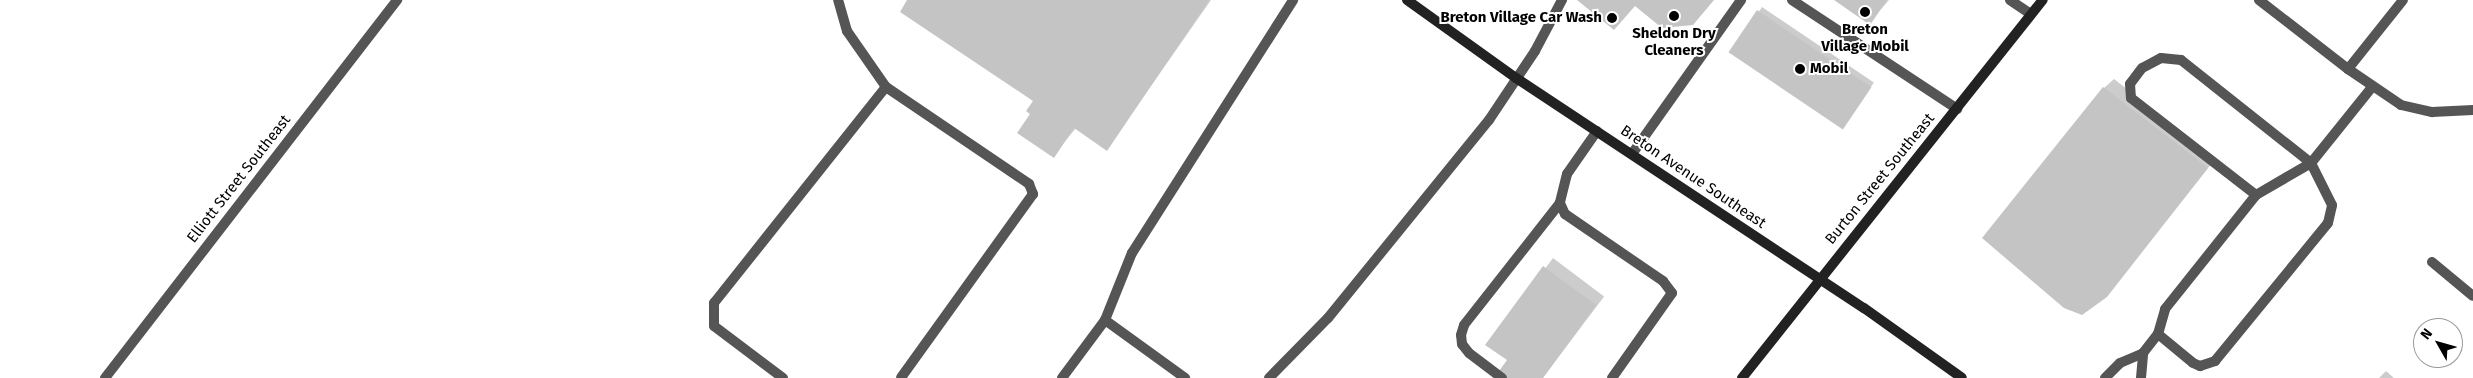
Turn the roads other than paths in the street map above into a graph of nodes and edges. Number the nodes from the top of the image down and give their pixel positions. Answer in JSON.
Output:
{"nodes":[{"id":1,"x":398,"y":0,"type":"edge"},
{"id":2,"x":838,"y":0,"type":"edge"},
{"id":3,"x":1293,"y":0,"type":"edge"},
{"id":4,"x":1406,"y":0,"type":"edge"},
{"id":5,"x":1562,"y":0,"type":"edge"},
{"id":6,"x":1741,"y":0,"type":"edge"},
{"id":7,"x":1792,"y":0,"type":"edge"},
{"id":8,"x":2010,"y":0,"type":"edge"},
{"id":9,"x":2042,"y":0,"type":"edge"},
{"id":10,"x":2259,"y":0,"type":"edge"},
{"id":11,"x":2403,"y":0,"type":"edge"},
{"id":12,"x":2031,"y":14,"type":"junction"},
{"id":13,"x":2348,"y":69,"type":"junction"},
{"id":14,"x":1516,"y":78,"type":"junction"},
{"id":15,"x":886,"y":87,"type":"junction"},
{"id":16,"x":2372,"y":87,"type":"junction"},
{"id":17,"x":1956,"y":109,"type":"junction"},
{"id":18,"x":2473,"y":110,"type":"edge"},
{"id":19,"x":1597,"y":131,"type":"junction"},
{"id":20,"x":1632,"y":154,"type":"junction"},
{"id":21,"x":2311,"y":163,"type":"junction"},
{"id":22,"x":2256,"y":195,"type":"junction"},
{"id":23,"x":1560,"y":203,"type":"junction"},
{"id":24,"x":2432,"y":262,"type":"dead end"},
{"id":25,"x":1818,"y":278,"type":"junction"},
{"id":26,"x":2473,"y":296,"type":"edge"},
{"id":27,"x":1106,"y":320,"type":"junction"},
{"id":28,"x":2158,"y":334,"type":"junction"},
{"id":29,"x":2143,"y":353,"type":"junction"},
{"id":30,"x":104,"y":378,"type":"edge"},
{"id":31,"x":783,"y":378,"type":"edge"},
{"id":32,"x":901,"y":378,"type":"edge"},
{"id":33,"x":1062,"y":378,"type":"edge"},
{"id":34,"x":1185,"y":378,"type":"edge"},
{"id":35,"x":1269,"y":378,"type":"edge"},
{"id":36,"x":1502,"y":378,"type":"edge"},
{"id":37,"x":1612,"y":378,"type":"edge"},
{"id":38,"x":1742,"y":378,"type":"edge"},
{"id":39,"x":1962,"y":378,"type":"edge"},
{"id":40,"x":2105,"y":378,"type":"edge"},
{"id":41,"x":2141,"y":378,"type":"edge"}],
"edges":[{"from":1,"to":30,"type":"street","name":"Elliott Street Southeast"},
{"from":2,"to":15,"type":"street"},
{"from":3,"to":27,"type":"street"},
{"from":4,"to":14,"type":"main road","name":"Breton Avenue Southeast"},
{"from":5,"to":14,"type":"street"},
{"from":6,"to":20,"type":"street"},
{"from":7,"to":17,"type":"street"},
{"from":8,"to":12,"type":"street"},
{"from":9,"to":12,"type":"main road","name":"Burton Street Southeast"},
{"from":10,"to":13,"type":"street"},
{"from":11,"to":13,"type":"street"},
{"from":12,"to":17,"type":"main road","name":"Burton Street Southeast"},
{"from":13,"to":16,"type":"street"},
{"from":14,"to":19,"type":"main road","name":"Breton Avenue Southeast"},
{"from":14,"to":35,"type":"street"},
{"from":15,"to":31,"type":"street"},
{"from":15,"to":32,"type":"street"},
{"from":16,"to":18,"type":"street"},
{"from":16,"to":21,"type":"street"},
{"from":17,"to":25,"type":"main road","name":"Burton Street Southeast"},
{"from":19,"to":20,"type":"main road","name":"Breton Avenue Southeast"},
{"from":19,"to":23,"type":"street"},
{"from":20,"to":25,"type":"main road","name":"Breton Avenue Southeast"},
{"from":21,"to":22,"type":"street"},
{"from":21,"to":22,"type":"street"},
{"from":21,"to":28,"type":"street"},
{"from":22,"to":28,"type":"street"},
{"from":23,"to":36,"type":"street"},
{"from":23,"to":37,"type":"street"},
{"from":24,"to":26,"type":"street"},
{"from":25,"to":38,"type":"main road","name":"Burton Street Southeast"},
{"from":25,"to":39,"type":"main road","name":"Breton Avenue Southeast"},
{"from":27,"to":33,"type":"street"},
{"from":27,"to":34,"type":"street"},
{"from":28,"to":29,"type":"street"},
{"from":29,"to":40,"type":"street"},
{"from":29,"to":41,"type":"street"}]}
